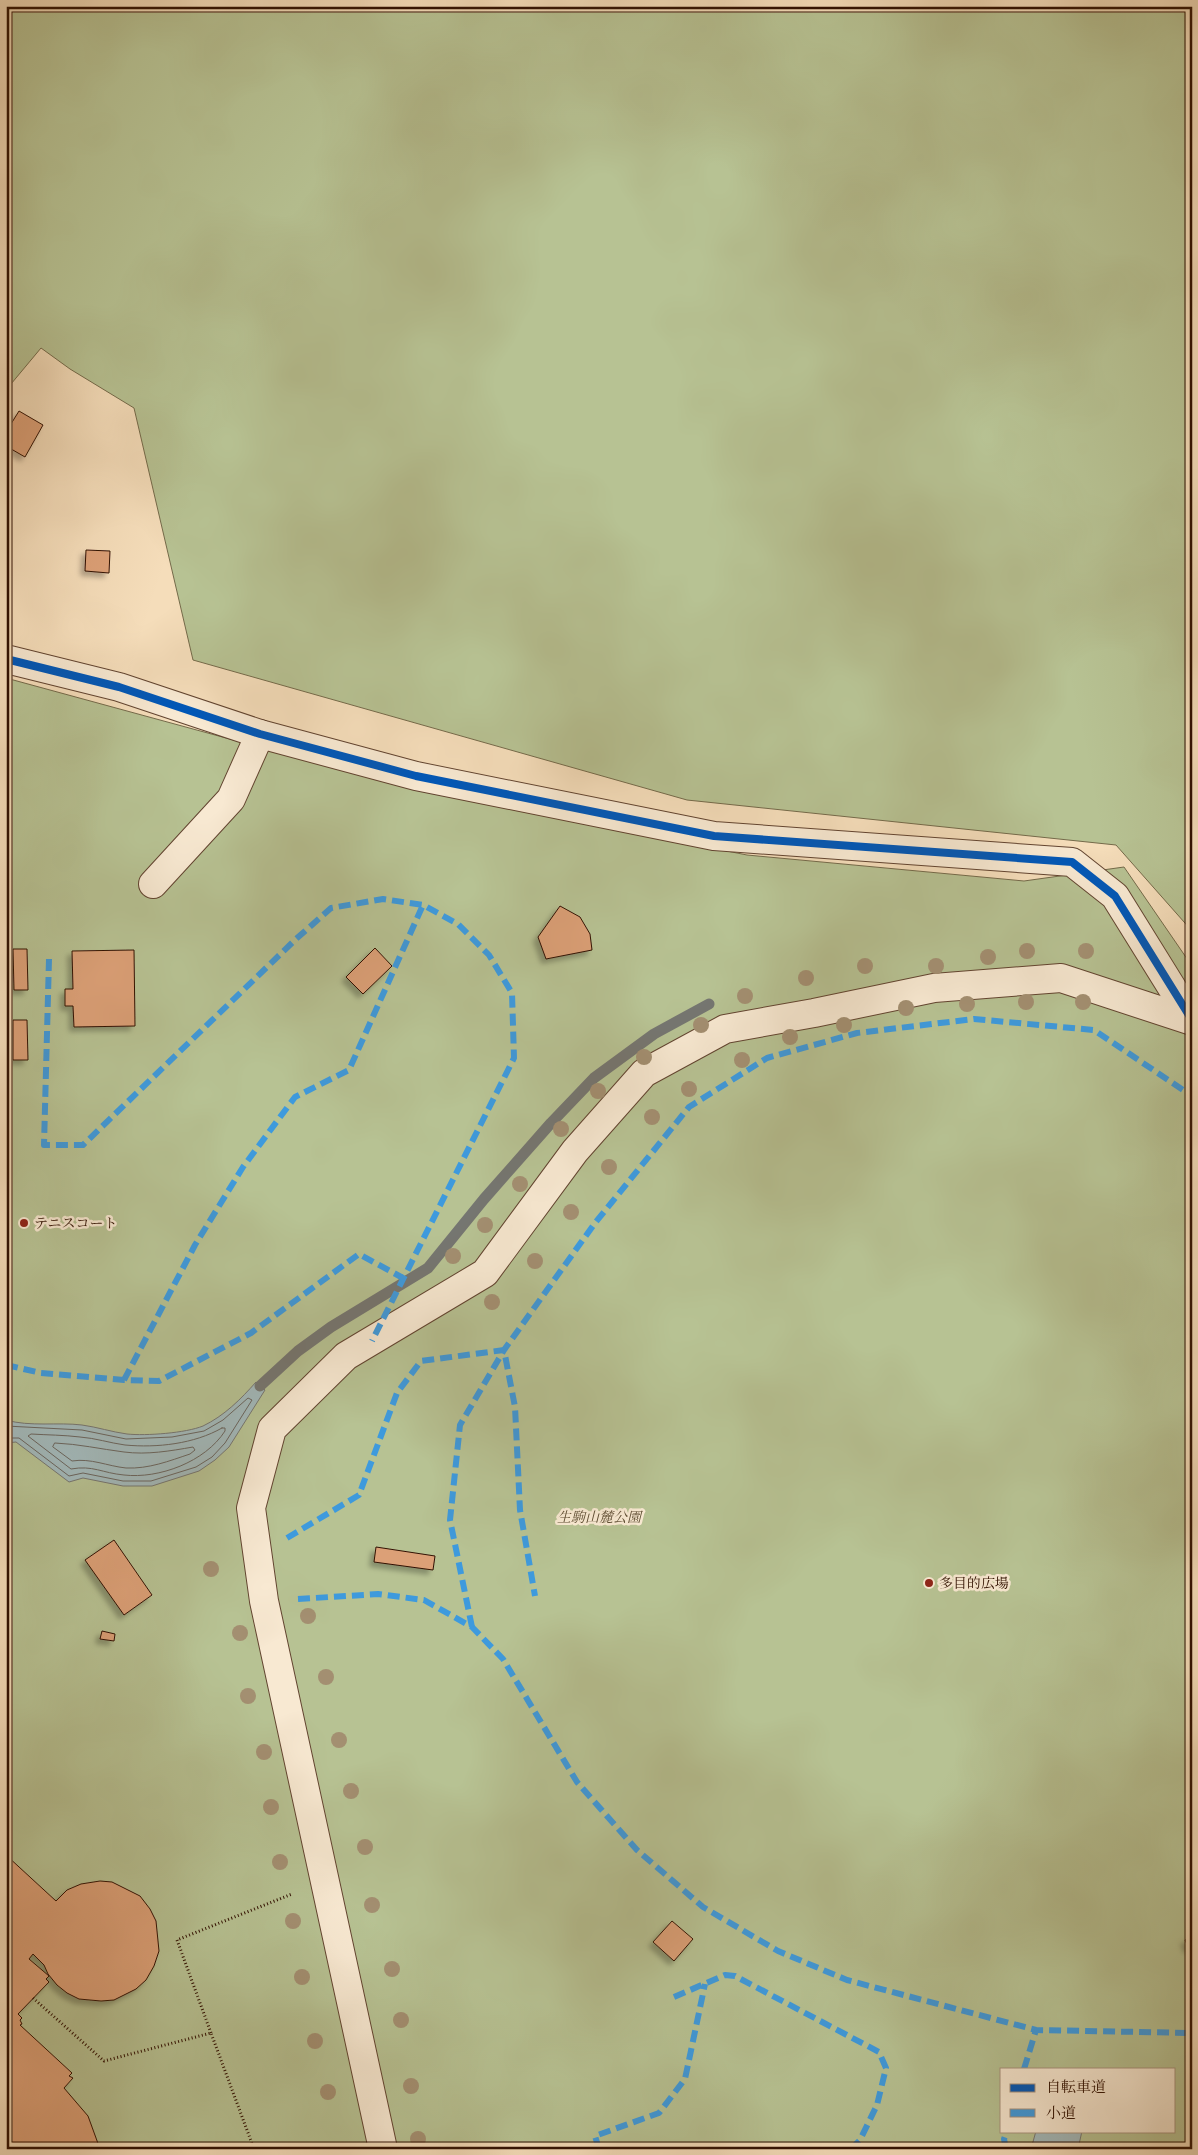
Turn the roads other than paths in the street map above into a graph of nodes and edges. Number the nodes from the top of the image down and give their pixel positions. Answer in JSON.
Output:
{"nodes":[{"id":1,"x":6,"y":659,"type":"edge"},
{"id":2,"x":260,"y":734,"type":"junction"},
{"id":3,"x":153,"y":884,"type":"dead end"},
{"id":4,"x":1192,"y":1021,"type":"edge"},
{"id":5,"x":383,"y":2149,"type":"edge"}],
"edges":[{"from":1,"to":2,"type":"street"},
{"from":2,"to":3,"type":"street"},
{"from":2,"to":4,"type":"street"},
{"from":4,"to":5,"type":"street"}]}
